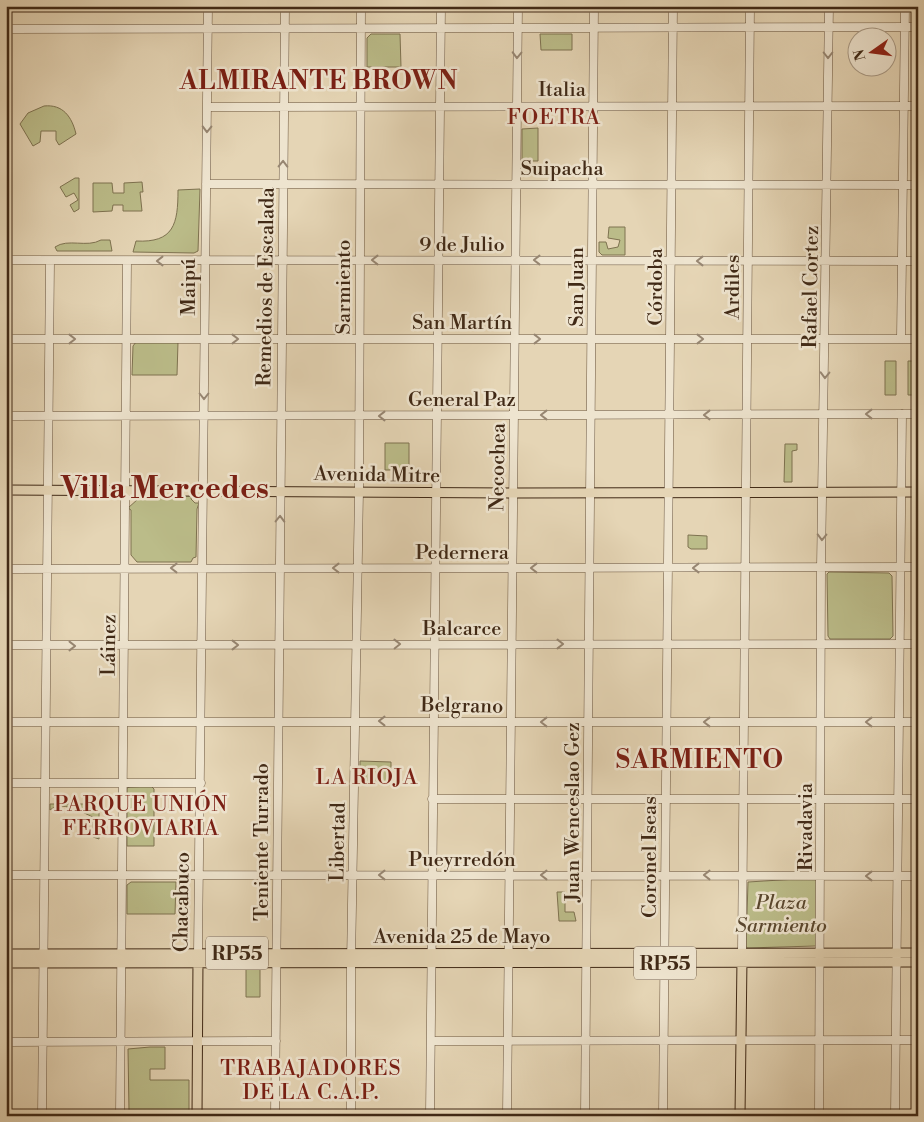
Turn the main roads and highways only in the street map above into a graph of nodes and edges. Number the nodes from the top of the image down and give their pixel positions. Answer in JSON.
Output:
{"nodes":[{"id":1,"x":6,"y":490,"type":"edge"},
{"id":2,"x":918,"y":492,"type":"edge"},
{"id":3,"x":742,"y":952,"type":"junction"},
{"id":4,"x":198,"y":953,"type":"junction"},
{"id":5,"x":918,"y":953,"type":"edge"},
{"id":6,"x":6,"y":954,"type":"edge"},
{"id":7,"x":588,"y":957,"type":"junction"},
{"id":8,"x":352,"y":958,"type":"junction"},
{"id":9,"x":821,"y":958,"type":"junction"},
{"id":10,"x":897,"y":958,"type":"junction"},
{"id":11,"x":742,"y":962,"type":"junction"},
{"id":12,"x":918,"y":962,"type":"edge"},
{"id":13,"x":197,"y":963,"type":"junction"},
{"id":14,"x":6,"y":964,"type":"edge"},
{"id":15,"x":197,"y":1116,"type":"edge"},
{"id":16,"x":740,"y":1116,"type":"edge"}],
"edges":[{"from":1,"to":2,"type":"main road","name":"Avenida Mitre"},
{"from":3,"to":7,"type":"main road","name":"Avenida 25 de Mayo","number":"RP55"},
{"from":3,"to":9,"type":"main road","name":"Avenida 25 de Mayo","number":"RP55"},
{"from":3,"to":11,"type":"main road"},
{"from":4,"to":6,"type":"main road","name":"Avenida 25 de Mayo","number":"RP55"},
{"from":4,"to":8,"type":"main road","name":"Avenida 25 de Mayo","number":"RP55"},
{"from":4,"to":13,"type":"main road","name":"Chacabuco"},
{"from":5,"to":10,"type":"main road","name":"Avenida 25 de Mayo","number":"RP55"},
{"from":7,"to":8,"type":"main road","name":"Avenida 25 de Mayo","number":"RP55"},
{"from":7,"to":11,"type":"main road","name":"Avenida 25 de Mayo","number":"RP55"},
{"from":8,"to":13,"type":"main road","name":"Avenida 25 de Mayo","number":"RP55"},
{"from":9,"to":10,"type":"main road","name":"Avenida 25 de Mayo","number":"RP55"},
{"from":9,"to":11,"type":"main road","name":"Avenida 25 de Mayo","number":"RP55"},
{"from":10,"to":12,"type":"main road","name":"Avenida 25 de Mayo","number":"RP55"},
{"from":11,"to":16,"type":"main road"},
{"from":13,"to":14,"type":"main road","name":"Avenida 25 de Mayo","number":"RP55"},
{"from":13,"to":15,"type":"main road","name":"Chacabuco"}]}
